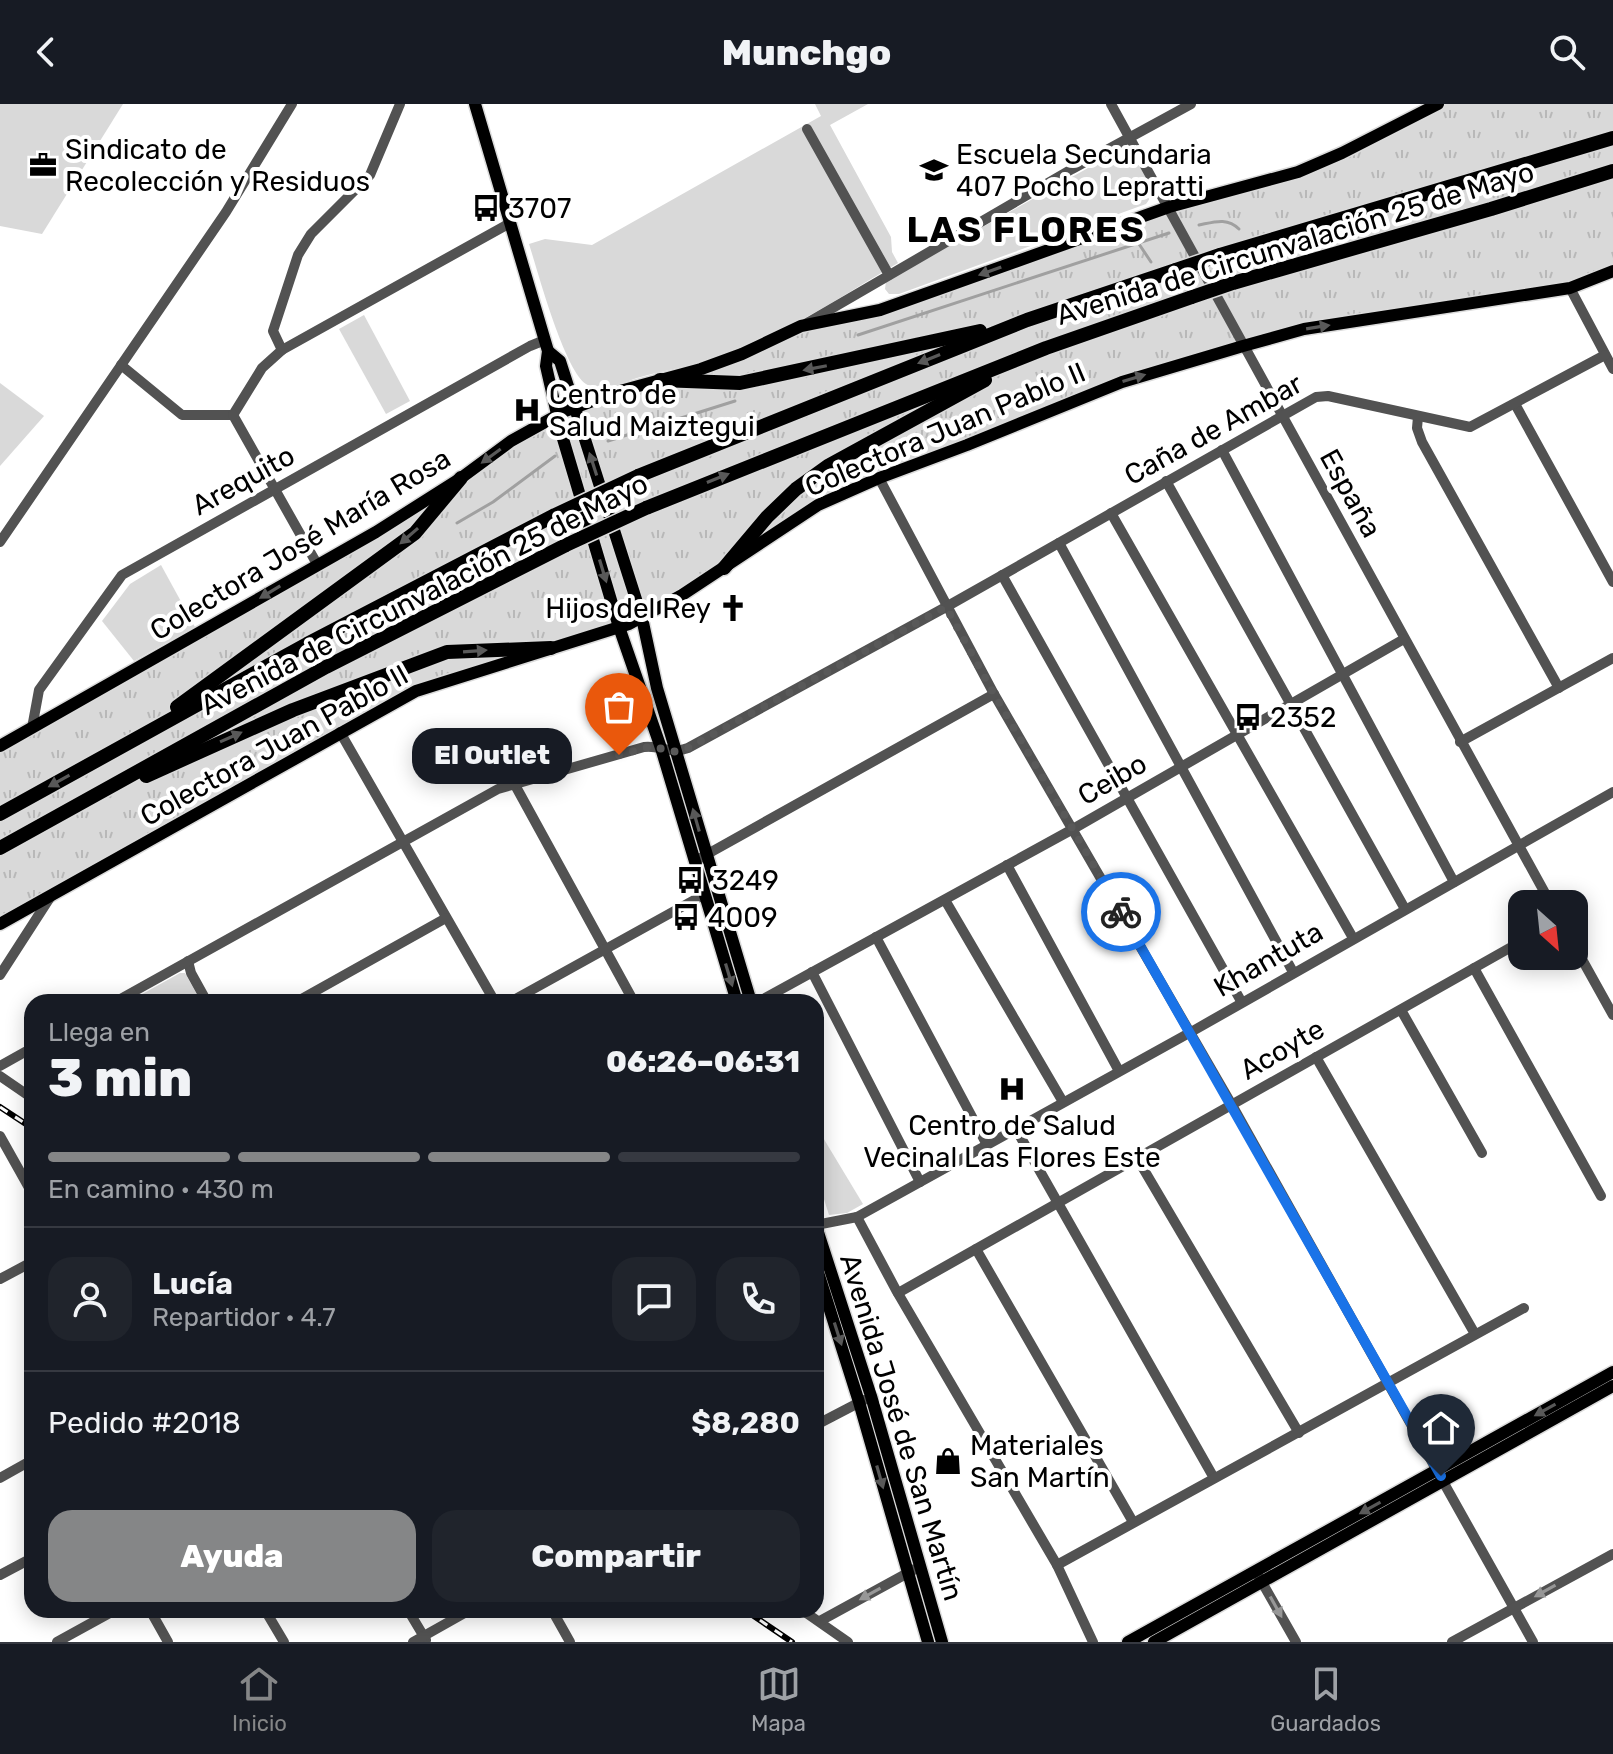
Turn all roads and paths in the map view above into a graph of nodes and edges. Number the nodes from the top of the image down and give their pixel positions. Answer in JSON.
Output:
{"nodes":[{"id":1,"x":292,"y":104,"type":"edge"},
{"id":2,"x":400,"y":104,"type":"edge"},
{"id":3,"x":475,"y":104,"type":"edge"},
{"id":4,"x":1111,"y":104,"type":"edge"},
{"id":5,"x":1191,"y":104,"type":"edge"},
{"id":6,"x":1438,"y":104,"type":"edge"},
{"id":7,"x":807,"y":129,"type":"dead end"},
{"id":8,"x":1131,"y":137,"type":"junction"},
{"id":9,"x":1613,"y":138,"type":"edge"},
{"id":10,"x":1613,"y":171,"type":"edge"},
{"id":11,"x":1613,"y":181,"type":"edge"},
{"id":12,"x":1169,"y":207,"type":"junction"},
{"id":13,"x":1491,"y":209,"type":"junction"},
{"id":14,"x":510,"y":223,"type":"junction"},
{"id":15,"x":1613,"y":271,"type":"edge"},
{"id":16,"x":889,"y":275,"type":"junction"},
{"id":17,"x":1570,"y":288,"type":"junction"},
{"id":18,"x":1027,"y":320,"type":"junction"},
{"id":19,"x":801,"y":326,"type":"junction"},
{"id":20,"x":547,"y":346,"type":"junction"},
{"id":21,"x":1243,"y":346,"type":"junction"},
{"id":22,"x":1046,"y":348,"type":"junction"},
{"id":23,"x":282,"y":350,"type":"junction"},
{"id":24,"x":1605,"y":355,"type":"junction"},
{"id":25,"x":121,"y":365,"type":"junction"},
{"id":26,"x":1613,"y":369,"type":"edge"},
{"id":27,"x":660,"y":380,"type":"junction"},
{"id":28,"x":1515,"y":404,"type":"junction"},
{"id":29,"x":575,"y":408,"type":"junction"},
{"id":30,"x":233,"y":415,"type":"junction"},
{"id":31,"x":558,"y":415,"type":"junction"},
{"id":32,"x":1282,"y":416,"type":"junction"},
{"id":33,"x":1418,"y":417,"type":"junction"},
{"id":34,"x":1222,"y":450,"type":"junction"},
{"id":35,"x":461,"y":478,"type":"junction"},
{"id":36,"x":879,"y":478,"type":"junction"},
{"id":37,"x":1166,"y":481,"type":"junction"},
{"id":38,"x":274,"y":490,"type":"junction"},
{"id":39,"x":1111,"y":513,"type":"junction"},
{"id":40,"x":0,"y":542,"type":"edge"},
{"id":41,"x":1059,"y":543,"type":"junction"},
{"id":42,"x":317,"y":564,"type":"junction"},
{"id":43,"x":724,"y":568,"type":"junction"},
{"id":44,"x":1002,"y":575,"type":"junction"},
{"id":45,"x":1613,"y":582,"type":"edge"},
{"id":46,"x":946,"y":607,"type":"junction"},
{"id":47,"x":642,"y":618,"type":"junction"},
{"id":48,"x":619,"y":627,"type":"junction"},
{"id":49,"x":1404,"y":639,"type":"junction"},
{"id":50,"x":551,"y":648,"type":"junction"},
{"id":51,"x":1613,"y":658,"type":"edge"},
{"id":52,"x":1342,"y":675,"type":"junction"},
{"id":53,"x":1559,"y":688,"type":"junction"},
{"id":54,"x":994,"y":694,"type":"junction"},
{"id":55,"x":1291,"y":704,"type":"junction"},
{"id":56,"x":32,"y":728,"type":"junction"},
{"id":57,"x":340,"y":732,"type":"junction"},
{"id":58,"x":1237,"y":735,"type":"junction"},
{"id":59,"x":1460,"y":742,"type":"junction"},
{"id":60,"x":0,"y":746,"type":"edge"},
{"id":61,"x":118,"y":748,"type":"junction"},
{"id":62,"x":661,"y":748,"type":"junction"},
{"id":63,"x":676,"y":751,"type":"junction"},
{"id":64,"x":1181,"y":767,"type":"junction"},
{"id":65,"x":515,"y":785,"type":"junction"},
{"id":66,"x":1613,"y":792,"type":"edge"},
{"id":67,"x":1127,"y":798,"type":"junction"},
{"id":68,"x":0,"y":814,"type":"edge"},
{"id":69,"x":33,"y":829,"type":"junction"},
{"id":70,"x":1073,"y":829,"type":"junction"},
{"id":71,"x":403,"y":842,"type":"junction"},
{"id":72,"x":1518,"y":845,"type":"junction"},
{"id":73,"x":0,"y":848,"type":"edge"},
{"id":74,"x":701,"y":858,"type":"junction"},
{"id":75,"x":1007,"y":865,"type":"junction"},
{"id":76,"x":1454,"y":882,"type":"junction"},
{"id":77,"x":1543,"y":890,"type":"edge"},
{"id":78,"x":705,"y":894,"type":"junction"},
{"id":79,"x":52,"y":896,"type":"junction"},
{"id":80,"x":945,"y":900,"type":"junction"},
{"id":81,"x":1405,"y":909,"type":"junction"},
{"id":82,"x":446,"y":918,"type":"junction"},
{"id":83,"x":0,"y":924,"type":"edge"},
{"id":84,"x":876,"y":937,"type":"junction"},
{"id":85,"x":1353,"y":938,"type":"junction"},
{"id":86,"x":605,"y":949,"type":"junction"},
{"id":87,"x":1508,"y":949,"type":"edge"},
{"id":88,"x":188,"y":961,"type":"junction"},
{"id":89,"x":1588,"y":966,"type":"edge"},
{"id":90,"x":1474,"y":968,"type":"junction"},
{"id":91,"x":812,"y":972,"type":"junction"},
{"id":92,"x":1293,"y":972,"type":"junction"},
{"id":93,"x":0,"y":975,"type":"edge"},
{"id":94,"x":129,"y":994,"type":"edge"},
{"id":95,"x":203,"y":994,"type":"edge"},
{"id":96,"x":310,"y":994,"type":"edge"},
{"id":97,"x":490,"y":994,"type":"edge"},
{"id":98,"x":524,"y":994,"type":"edge"},
{"id":99,"x":630,"y":994,"type":"edge"},
{"id":100,"x":735,"y":994,"type":"edge"},
{"id":101,"x":748,"y":994,"type":"edge"},
{"id":102,"x":772,"y":994,"type":"edge"},
{"id":103,"x":823,"y":994,"type":"edge"},
{"id":104,"x":824,"y":995,"type":"edge"},
{"id":105,"x":1608,"y":995,"type":"edge"},
{"id":106,"x":1241,"y":1001,"type":"junction"},
{"id":107,"x":1401,"y":1010,"type":"junction"},
{"id":108,"x":1613,"y":1015,"type":"edge"},
{"id":109,"x":1191,"y":1032,"type":"junction"},
{"id":110,"x":24,"y":1052,"type":"edge"},
{"id":111,"x":1316,"y":1057,"type":"junction"},
{"id":112,"x":0,"y":1066,"type":"edge"},
{"id":113,"x":1119,"y":1071,"type":"junction"},
{"id":114,"x":0,"y":1076,"type":"edge"},
{"id":115,"x":24,"y":1092,"type":"edge"},
{"id":116,"x":1063,"y":1102,"type":"junction"},
{"id":117,"x":1232,"y":1105,"type":"junction"},
{"id":118,"x":1016,"y":1129,"type":"junction"},
{"id":119,"x":0,"y":1136,"type":"edge"},
{"id":120,"x":987,"y":1145,"type":"junction"},
{"id":121,"x":1482,"y":1153,"type":"dead end"},
{"id":122,"x":1137,"y":1158,"type":"junction"},
{"id":123,"x":24,"y":1179,"type":"edge"},
{"id":124,"x":920,"y":1182,"type":"junction"},
{"id":125,"x":1601,"y":1196,"type":"dead end"},
{"id":126,"x":1057,"y":1204,"type":"junction"},
{"id":127,"x":857,"y":1217,"type":"junction"},
{"id":128,"x":824,"y":1224,"type":"edge"},
{"id":129,"x":976,"y":1249,"type":"junction"},
{"id":130,"x":824,"y":1254,"type":"edge"},
{"id":131,"x":24,"y":1266,"type":"edge"},
{"id":132,"x":0,"y":1279,"type":"edge"},
{"id":133,"x":824,"y":1288,"type":"edge"},
{"id":134,"x":898,"y":1293,"type":"junction"},
{"id":135,"x":1524,"y":1308,"type":"dead end"},
{"id":136,"x":1475,"y":1334,"type":"junction"},
{"id":137,"x":1613,"y":1372,"type":"edge"},
{"id":138,"x":1388,"y":1384,"type":"junction"},
{"id":139,"x":1613,"y":1386,"type":"edge"},
{"id":140,"x":865,"y":1399,"type":"junction"},
{"id":141,"x":824,"y":1421,"type":"edge"},
{"id":142,"x":1299,"y":1433,"type":"junction"},
{"id":143,"x":24,"y":1464,"type":"edge"},
{"id":144,"x":1441,"y":1476,"type":"junction"},
{"id":145,"x":0,"y":1478,"type":"edge"},
{"id":146,"x":1214,"y":1478,"type":"junction"},
{"id":147,"x":1133,"y":1522,"type":"junction"},
{"id":148,"x":1613,"y":1554,"type":"edge"},
{"id":149,"x":24,"y":1562,"type":"edge"},
{"id":150,"x":1057,"y":1565,"type":"junction"},
{"id":151,"x":920,"y":1566,"type":"junction"},
{"id":152,"x":908,"y":1573,"type":"junction"},
{"id":153,"x":0,"y":1575,"type":"edge"},
{"id":154,"x":1259,"y":1577,"type":"junction"},
{"id":155,"x":1514,"y":1608,"type":"junction"},
{"id":156,"x":101,"y":1618,"type":"edge"},
{"id":157,"x":154,"y":1618,"type":"edge"},
{"id":158,"x":270,"y":1618,"type":"edge"},
{"id":159,"x":411,"y":1618,"type":"edge"},
{"id":160,"x":457,"y":1618,"type":"edge"},
{"id":161,"x":556,"y":1618,"type":"edge"},
{"id":162,"x":815,"y":1618,"type":"edge"},
{"id":163,"x":820,"y":1621,"type":"junction"},
{"id":164,"x":1175,"y":1637,"type":"edge"},
{"id":165,"x":421,"y":1640,"type":"edge"},
{"id":166,"x":61,"y":1641,"type":"edge"},
{"id":167,"x":168,"y":1642,"type":"edge"},
{"id":168,"x":284,"y":1642,"type":"edge"},
{"id":169,"x":570,"y":1642,"type":"edge"},
{"id":170,"x":848,"y":1642,"type":"edge"},
{"id":171,"x":928,"y":1642,"type":"edge"},
{"id":172,"x":942,"y":1642,"type":"edge"},
{"id":173,"x":1093,"y":1642,"type":"edge"},
{"id":174,"x":1128,"y":1642,"type":"edge"},
{"id":175,"x":1154,"y":1642,"type":"edge"},
{"id":176,"x":1296,"y":1642,"type":"edge"},
{"id":177,"x":1452,"y":1642,"type":"edge"},
{"id":178,"x":1533,"y":1642,"type":"edge"}],
"edges":[{"from":1,"to":25,"type":"street"},
{"from":2,"to":23,"type":"street"},
{"from":3,"to":14,"type":"main road"},
{"from":4,"to":8,"type":"street","name":"España"},
{"from":5,"to":8,"type":"street"},
{"from":6,"to":12,"type":"main road","name":"Colectora José María Rosa"},
{"from":7,"to":16,"type":"street"},
{"from":8,"to":12,"type":"street","name":"España"},
{"from":8,"to":16,"type":"street"},
{"from":9,"to":18,"type":"highway","name":"Avenida de Circunvalación 25 de Mayo","bridge":true},
{"from":10,"to":13,"type":"highway","name":"Avenida de Circunvalación 25 de Mayo"},
{"from":11,"to":13,"type":"highway"},
{"from":12,"to":19,"type":"main road","name":"Colectora José María Rosa","one_way":true},
{"from":12,"to":21,"type":"street","name":"España"},
{"from":13,"to":22,"type":"highway","name":"Avenida de Circunvalación 25 de Mayo","bridge":true},
{"from":14,"to":20,"type":"main road"},
{"from":14,"to":23,"type":"street"},
{"from":15,"to":17,"type":"main road","name":"Colectora Juan Pablo II"},
{"from":16,"to":19,"type":"street"},
{"from":21,"to":17,"type":"main road","name":"Colectora Juan Pablo II","one_way":true},
{"from":17,"to":24,"type":"street"},
{"from":18,"to":27,"type":"highway","one_way":true},
{"from":18,"to":61,"type":"highway","name":"Avenida de Circunvalación 25 de Mayo","one_way":true,"bridge":true},
{"from":19,"to":27,"type":"main road","name":"Colectora José María Rosa"},
{"from":20,"to":29,"type":"main road"},
{"from":20,"to":31,"type":"main road"},
{"from":20,"to":38,"type":"street","name":"Arequito"},
{"from":21,"to":32,"type":"street","name":"España"},
{"from":36,"to":21,"type":"main road","name":"Colectora Juan Pablo II","one_way":true},
{"from":22,"to":43,"type":"highway"},
{"from":69,"to":22,"type":"highway","name":"Avenida de Circunvalación 25 de Mayo","one_way":true,"bridge":true},
{"from":23,"to":30,"type":"street"},
{"from":24,"to":26,"type":"street"},
{"from":24,"to":28,"type":"street","name":"Caña de Ambar"},
{"from":25,"to":30,"type":"street"},
{"from":25,"to":40,"type":"street"},
{"from":27,"to":29,"type":"main road","name":"Colectora José María Rosa"},
{"from":28,"to":33,"type":"street","name":"Caña de Ambar"},
{"from":28,"to":45,"type":"street"},
{"from":29,"to":31,"type":"main road","name":"Colectora José María Rosa"},
{"from":47,"to":29,"type":"main road","one_way":true},
{"from":30,"to":38,"type":"street"},
{"from":31,"to":35,"type":"main road","name":"Colectora José María Rosa","one_way":true},
{"from":31,"to":48,"type":"main road","one_way":true},
{"from":32,"to":33,"type":"street","name":"Caña de Ambar"},
{"from":32,"to":34,"type":"street","name":"Caña de Ambar"},
{"from":32,"to":49,"type":"street","name":"España"},
{"from":33,"to":53,"type":"street"},
{"from":34,"to":37,"type":"street","name":"Caña de Ambar"},
{"from":34,"to":52,"type":"street"},
{"from":35,"to":42,"type":"main road","name":"Colectora José María Rosa"},
{"from":35,"to":61,"type":"highway","one_way":true},
{"from":36,"to":43,"type":"main road","name":"Colectora Juan Pablo II"},
{"from":36,"to":46,"type":"street"},
{"from":37,"to":39,"type":"street","name":"Caña de Ambar"},
{"from":37,"to":55,"type":"street"},
{"from":38,"to":42,"type":"street"},
{"from":38,"to":56,"type":"street","name":"Arequito"},
{"from":39,"to":41,"type":"street","name":"Caña de Ambar"},
{"from":39,"to":58,"type":"street"},
{"from":41,"to":44,"type":"street","name":"Caña de Ambar"},
{"from":41,"to":64,"type":"street"},
{"from":42,"to":56,"type":"main road","name":"Colectora José María Rosa","one_way":true},
{"from":43,"to":47,"type":"main road","name":"Colectora Juan Pablo II"},
{"from":44,"to":46,"type":"street","name":"Caña de Ambar"},
{"from":44,"to":67,"type":"street"},
{"from":46,"to":54,"type":"street"},
{"from":46,"to":63,"type":"street","name":"Caña de Ambar"},
{"from":47,"to":48,"type":"main road","name":"Colectora Juan Pablo II"},
{"from":47,"to":63,"type":"main road"},
{"from":48,"to":50,"type":"main road","name":"Colectora Juan Pablo II"},
{"from":48,"to":62,"type":"main road"},
{"from":49,"to":52,"type":"street","name":"Ceibo"},
{"from":49,"to":59,"type":"street","name":"España"},
{"from":50,"to":57,"type":"main road","name":"Colectora Juan Pablo II"},
{"from":69,"to":50,"type":"highway","one_way":true},
{"from":51,"to":53,"type":"street"},
{"from":52,"to":55,"type":"street","name":"Ceibo"},
{"from":52,"to":76,"type":"street"},
{"from":53,"to":59,"type":"street"},
{"from":54,"to":70,"type":"street"},
{"from":54,"to":74,"type":"street"},
{"from":55,"to":58,"type":"street","name":"Ceibo"},
{"from":55,"to":81,"type":"street"},
{"from":56,"to":60,"type":"main road","name":"Colectora José María Rosa"},
{"from":57,"to":71,"type":"street"},
{"from":57,"to":79,"type":"main road","name":"Colectora Juan Pablo II"},
{"from":58,"to":64,"type":"street","name":"Ceibo"},
{"from":58,"to":85,"type":"street"},
{"from":59,"to":72,"type":"street","name":"España"},
{"from":61,"to":68,"type":"highway","name":"Avenida de Circunvalación 25 de Mayo","one_way":true},
{"from":62,"to":63,"type":"street"},
{"from":62,"to":65,"type":"street"},
{"from":62,"to":74,"type":"main road"},
{"from":74,"to":63,"type":"main road","one_way":true},
{"from":64,"to":67,"type":"street","name":"Ceibo"},
{"from":64,"to":92,"type":"street"},
{"from":65,"to":71,"type":"street"},
{"from":65,"to":86,"type":"street"},
{"from":66,"to":72,"type":"street","name":"Khantuta"},
{"from":67,"to":70,"type":"street","name":"Ceibo"},
{"from":67,"to":106,"type":"street"},
{"from":69,"to":73,"type":"highway","name":"Avenida de Circunvalación 25 de Mayo"},
{"from":70,"to":75,"type":"street","name":"Ceibo"},
{"from":70,"to":109,"type":"street"},
{"from":71,"to":82,"type":"street"},
{"from":71,"to":88,"type":"street"},
{"from":72,"to":76,"type":"street","name":"Khantuta"},
{"from":72,"to":77,"type":"street","name":"España"},
{"from":74,"to":78,"type":"main road"},
{"from":74,"to":101,"type":"main road"},
{"from":75,"to":80,"type":"street","name":"Ceibo"},
{"from":75,"to":113,"type":"street"},
{"from":76,"to":81,"type":"street","name":"Khantuta"},
{"from":78,"to":86,"type":"street"},
{"from":78,"to":100,"type":"main road","one_way":true},
{"from":79,"to":83,"type":"main road","name":"Colectora Juan Pablo II"},
{"from":79,"to":93,"type":"street"},
{"from":80,"to":84,"type":"street","name":"Ceibo"},
{"from":80,"to":116,"type":"street"},
{"from":81,"to":85,"type":"street","name":"Khantuta"},
{"from":82,"to":96,"type":"street"},
{"from":82,"to":97,"type":"street"},
{"from":84,"to":91,"type":"street","name":"Ceibo"},
{"from":84,"to":120,"type":"street"},
{"from":85,"to":92,"type":"street","name":"Khantuta"},
{"from":86,"to":98,"type":"street"},
{"from":86,"to":99,"type":"street"},
{"from":87,"to":90,"type":"street","name":"Acoyte"},
{"from":88,"to":94,"type":"street"},
{"from":88,"to":95,"type":"street"},
{"from":89,"to":105,"type":"street"},
{"from":90,"to":107,"type":"street","name":"Acoyte"},
{"from":90,"to":125,"type":"street"},
{"from":91,"to":102,"type":"street","name":"Ceibo"},
{"from":91,"to":103,"type":"street"},
{"from":92,"to":106,"type":"street","name":"Khantuta"},
{"from":104,"to":124,"type":"street"},
{"from":105,"to":108,"type":"street"},
{"from":106,"to":109,"type":"street","name":"Khantuta"},
{"from":107,"to":111,"type":"street","name":"Acoyte"},
{"from":107,"to":121,"type":"street"},
{"from":109,"to":113,"type":"street","name":"Khantuta"},
{"from":109,"to":117,"type":"street"},
{"from":110,"to":112,"type":"street"},
{"from":111,"to":117,"type":"street","name":"Acoyte"},
{"from":111,"to":136,"type":"street"},
{"from":113,"to":116,"type":"street","name":"Khantuta"},
{"from":114,"to":115,"type":"street"},
{"from":116,"to":118,"type":"street","name":"Khantuta"},
{"from":117,"to":122,"type":"street","name":"Acoyte"},
{"from":117,"to":138,"type":"street"},
{"from":118,"to":120,"type":"street","name":"Khantuta"},
{"from":118,"to":126,"type":"street"},
{"from":119,"to":123,"type":"street"},
{"from":120,"to":124,"type":"street","name":"Khantuta"},
{"from":122,"to":126,"type":"street","name":"Acoyte"},
{"from":122,"to":142,"type":"street"},
{"from":124,"to":127,"type":"street","name":"Khantuta"},
{"from":126,"to":129,"type":"street","name":"Acoyte"},
{"from":126,"to":146,"type":"street"},
{"from":127,"to":128,"type":"street","name":"Khantuta"},
{"from":127,"to":134,"type":"street"},
{"from":129,"to":134,"type":"street","name":"Acoyte"},
{"from":129,"to":147,"type":"street"},
{"from":130,"to":140,"type":"main road","name":"Avenida José de San Martín"},
{"from":131,"to":132,"type":"street"},
{"from":133,"to":140,"type":"main road","name":"Avenida José de San Martín","one_way":true},
{"from":134,"to":150,"type":"street"},
{"from":135,"to":136,"type":"street"},
{"from":136,"to":138,"type":"street"},
{"from":137,"to":144,"type":"main road","one_way":true},
{"from":138,"to":142,"type":"street"},
{"from":138,"to":144,"type":"street"},
{"from":139,"to":144,"type":"main road"},
{"from":140,"to":141,"type":"street"},
{"from":140,"to":151,"type":"main road","name":"Avenida José de San Martín"},
{"from":140,"to":152,"type":"main road","name":"Avenida José de San Martín","one_way":true},
{"from":142,"to":146,"type":"street"},
{"from":143,"to":145,"type":"street"},
{"from":144,"to":154,"type":"main road"},
{"from":144,"to":155,"type":"street"},
{"from":146,"to":147,"type":"street"},
{"from":147,"to":150,"type":"street"},
{"from":148,"to":155,"type":"street","one_way":true},
{"from":149,"to":153,"type":"street"},
{"from":150,"to":173,"type":"street"},
{"from":151,"to":152,"type":"street"},
{"from":151,"to":172,"type":"main road","name":"Avenida José de San Martín"},
{"from":152,"to":163,"type":"street","one_way":true},
{"from":152,"to":171,"type":"main road","name":"Avenida José de San Martín"},
{"from":154,"to":164,"type":"main road"},
{"from":154,"to":174,"type":"main road"},
{"from":154,"to":176,"type":"street","one_way":true},
{"from":155,"to":177,"type":"street"},
{"from":155,"to":178,"type":"street"},
{"from":156,"to":166,"type":"street"},
{"from":157,"to":167,"type":"street"},
{"from":158,"to":168,"type":"street"},
{"from":159,"to":165,"type":"street"},
{"from":160,"to":165,"type":"street"},
{"from":161,"to":169,"type":"street"},
{"from":162,"to":163,"type":"street"},
{"from":163,"to":170,"type":"street"},
{"from":164,"to":175,"type":"main road"}]}
